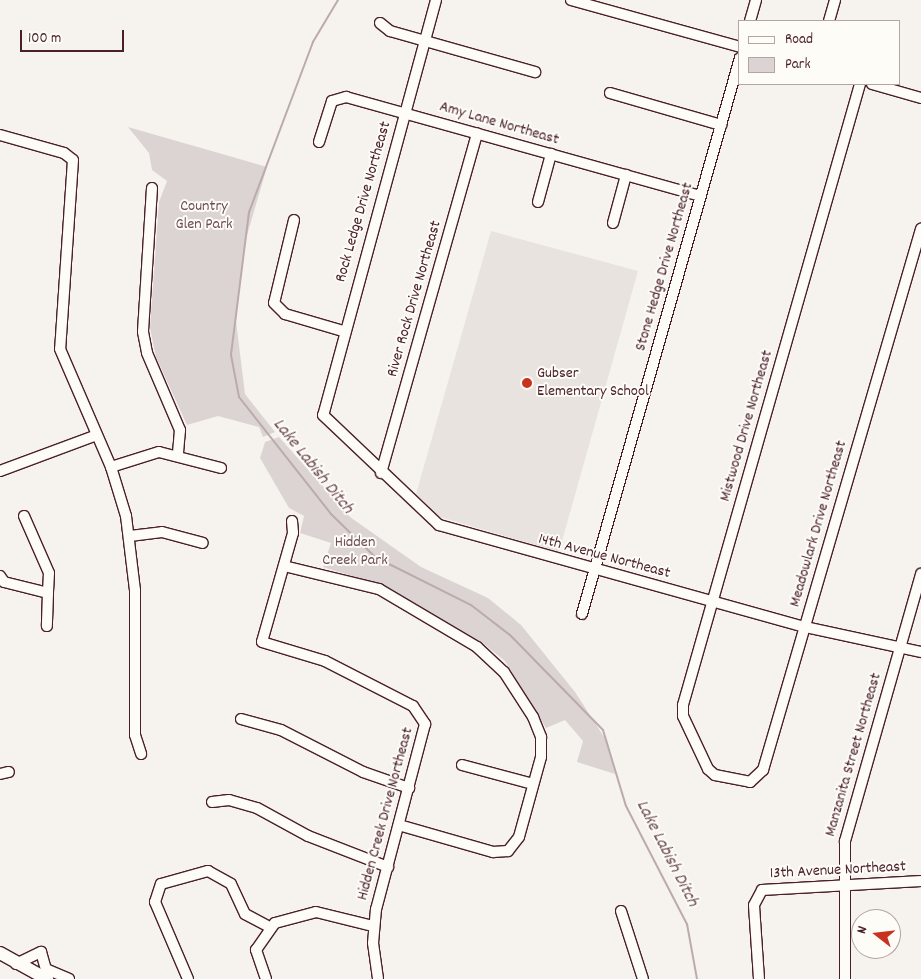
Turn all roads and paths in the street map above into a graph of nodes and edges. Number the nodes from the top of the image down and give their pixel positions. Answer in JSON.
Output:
{"nodes":[{"id":1,"x":436,"y":0,"type":"edge"},
{"id":2,"x":572,"y":0,"type":"edge"},
{"id":3,"x":756,"y":0,"type":"edge"},
{"id":4,"x":835,"y":0,"type":"edge"},
{"id":5,"x":750,"y":20,"type":"edge"},
{"id":6,"x":829,"y":20,"type":"edge"},
{"id":7,"x":380,"y":23,"type":"dead end"},
{"id":8,"x":424,"y":41,"type":"junction"},
{"id":9,"x":738,"y":46,"type":"edge"},
{"id":10,"x":738,"y":65,"type":"edge"},
{"id":11,"x":535,"y":72,"type":"dead end"},
{"id":12,"x":860,"y":85,"type":"edge"},
{"id":13,"x":876,"y":85,"type":"edge"},
{"id":14,"x":610,"y":93,"type":"dead end"},
{"id":15,"x":921,"y":98,"type":"edge"},
{"id":16,"x":404,"y":113,"type":"junction"},
{"id":17,"x":721,"y":125,"type":"junction"},
{"id":18,"x":477,"y":133,"type":"junction"},
{"id":19,"x":0,"y":135,"type":"edge"},
{"id":20,"x":319,"y":142,"type":"dead end"},
{"id":21,"x":551,"y":154,"type":"junction"},
{"id":22,"x":626,"y":175,"type":"junction"},
{"id":23,"x":152,"y":188,"type":"dead end"},
{"id":24,"x":700,"y":196,"type":"junction"},
{"id":25,"x":538,"y":202,"type":"dead end"},
{"id":26,"x":294,"y":220,"type":"dead end"},
{"id":27,"x":613,"y":223,"type":"dead end"},
{"id":28,"x":921,"y":229,"type":"edge"},
{"id":29,"x":343,"y":331,"type":"junction"},
{"id":30,"x":322,"y":412,"type":"joint"},
{"id":31,"x":97,"y":435,"type":"junction"},
{"id":32,"x":178,"y":455,"type":"junction"},
{"id":33,"x":111,"y":467,"type":"junction"},
{"id":34,"x":221,"y":468,"type":"dead end"},
{"id":35,"x":0,"y":471,"type":"edge"},
{"id":36,"x":381,"y":472,"type":"junction"},
{"id":37,"x":24,"y":516,"type":"dead end"},
{"id":38,"x":292,"y":521,"type":"dead end"},
{"id":39,"x":130,"y":536,"type":"junction"},
{"id":40,"x":203,"y":543,"type":"dead end"},
{"id":41,"x":284,"y":566,"type":"junction"},
{"id":42,"x":594,"y":570,"type":"junction"},
{"id":43,"x":921,"y":574,"type":"edge"},
{"id":44,"x":0,"y":576,"type":"edge"},
{"id":45,"x":48,"y":594,"type":"junction"},
{"id":46,"x":712,"y":602,"type":"junction"},
{"id":47,"x":582,"y":614,"type":"dead end"},
{"id":48,"x":47,"y":626,"type":"dead end"},
{"id":49,"x":805,"y":627,"type":"junction"},
{"id":50,"x":900,"y":647,"type":"junction"},
{"id":51,"x":921,"y":652,"type":"edge"},
{"id":52,"x":241,"y":719,"type":"dead end"},
{"id":53,"x":141,"y":754,"type":"dead end"},
{"id":54,"x":462,"y":764,"type":"dead end"},
{"id":55,"x":710,"y":772,"type":"joint"},
{"id":56,"x":533,"y":784,"type":"junction"},
{"id":57,"x":409,"y":788,"type":"junction"},
{"id":58,"x":212,"y":802,"type":"dead end"},
{"id":59,"x":399,"y":825,"type":"junction"},
{"id":60,"x":388,"y":867,"type":"junction"},
{"id":61,"x":921,"y":881,"type":"edge"},
{"id":62,"x":842,"y":885,"type":"junction"},
{"id":63,"x":621,"y":911,"type":"dead end"},
{"id":64,"x":373,"y":926,"type":"junction"},
{"id":65,"x":269,"y":927,"type":"junction"},
{"id":66,"x":0,"y":954,"type":"edge"},
{"id":67,"x":16,"y":964,"type":"junction"},
{"id":68,"x":47,"y":979,"type":"edge"},
{"id":69,"x":69,"y":979,"type":"edge"},
{"id":70,"x":188,"y":979,"type":"edge"},
{"id":71,"x":266,"y":979,"type":"edge"},
{"id":72,"x":378,"y":979,"type":"edge"},
{"id":73,"x":643,"y":979,"type":"edge"},
{"id":74,"x":759,"y":979,"type":"edge"},
{"id":75,"x":845,"y":979,"type":"edge"}],
"edges":[{"from":1,"to":8,"type":"street","name":"Rock Ledge Drive Northeast"},
{"from":2,"to":9,"type":"street"},
{"from":3,"to":5,"type":"street"},
{"from":4,"to":6,"type":"street"},
{"from":7,"to":8,"type":"street"},
{"from":8,"to":11,"type":"street"},
{"from":8,"to":16,"type":"street","name":"Rock Ledge Drive Northeast"},
{"from":10,"to":17,"type":"street","name":"Stone Hedge Drive Northeast"},
{"from":12,"to":46,"type":"street","name":"Mistwood Drive Northeast"},
{"from":13,"to":15,"type":"street"},
{"from":14,"to":17,"type":"street"},
{"from":16,"to":18,"type":"street","name":"Amy Lane Northeast"},
{"from":16,"to":20,"type":"street","name":"Amy Lane Northeast"},
{"from":16,"to":29,"type":"street","name":"Rock Ledge Drive Northeast"},
{"from":17,"to":24,"type":"street","name":"Stone Hedge Drive Northeast"},
{"from":18,"to":21,"type":"street","name":"Amy Lane Northeast"},
{"from":18,"to":36,"type":"street","name":"River Rock Drive Northeast"},
{"from":19,"to":31,"type":"street"},
{"from":21,"to":22,"type":"street","name":"Amy Lane Northeast"},
{"from":21,"to":25,"type":"street"},
{"from":22,"to":24,"type":"street","name":"Amy Lane Northeast"},
{"from":22,"to":27,"type":"street"},
{"from":23,"to":32,"type":"street"},
{"from":24,"to":42,"type":"street","name":"Stone Hedge Drive Northeast"},
{"from":26,"to":29,"type":"street"},
{"from":28,"to":49,"type":"street","name":"Meadowlark Drive Northeast"},
{"from":29,"to":30,"type":"street","name":"Rock Ledge Drive Northeast"},
{"from":30,"to":36,"type":"street","name":"14th Avenue Northeast"},
{"from":31,"to":33,"type":"street"},
{"from":31,"to":35,"type":"street"},
{"from":32,"to":33,"type":"street"},
{"from":32,"to":34,"type":"street"},
{"from":33,"to":39,"type":"street"},
{"from":36,"to":42,"type":"street","name":"14th Avenue Northeast"},
{"from":37,"to":45,"type":"street"},
{"from":38,"to":41,"type":"street"},
{"from":39,"to":40,"type":"street"},
{"from":39,"to":53,"type":"street"},
{"from":41,"to":56,"type":"street"},
{"from":41,"to":57,"type":"street","name":"Hidden Creek Drive Northeast"},
{"from":42,"to":46,"type":"street","name":"14th Avenue Northeast"},
{"from":42,"to":47,"type":"street","name":"Stone Hedge Drive Northeast"},
{"from":43,"to":50,"type":"street","name":"Manzanita Street Northeast"},
{"from":44,"to":45,"type":"street"},
{"from":45,"to":48,"type":"street"},
{"from":46,"to":49,"type":"street","name":"14th Avenue Northeast"},
{"from":46,"to":55,"type":"street","name":"Mistwood Drive Northeast"},
{"from":49,"to":50,"type":"street","name":"14th Avenue Northeast"},
{"from":49,"to":55,"type":"street","name":"Meadowlark Drive Northeast"},
{"from":50,"to":51,"type":"street","name":"14th Avenue Northeast"},
{"from":50,"to":62,"type":"street","name":"Manzanita Street Northeast"},
{"from":52,"to":57,"type":"street"},
{"from":54,"to":56,"type":"street"},
{"from":56,"to":59,"type":"street"},
{"from":57,"to":59,"type":"street","name":"Hidden Creek Drive Northeast"},
{"from":58,"to":60,"type":"street"},
{"from":59,"to":60,"type":"street","name":"Hidden Creek Drive Northeast"},
{"from":60,"to":64,"type":"street","name":"Hidden Creek Drive Northeast"},
{"from":61,"to":62,"type":"street","name":"13th Avenue Northeast"},
{"from":62,"to":74,"type":"street","name":"13th Avenue Northeast"},
{"from":62,"to":75,"type":"street","name":"Manzanita Street Northeast"},
{"from":63,"to":73,"type":"street"},
{"from":64,"to":65,"type":"street"},
{"from":64,"to":72,"type":"street","name":"Hidden Creek Drive Northeast"},
{"from":65,"to":70,"type":"street"},
{"from":65,"to":71,"type":"street"},
{"from":66,"to":67,"type":"main road"},
{"from":67,"to":68,"type":"main road"},
{"from":67,"to":69,"type":"street"}]}
